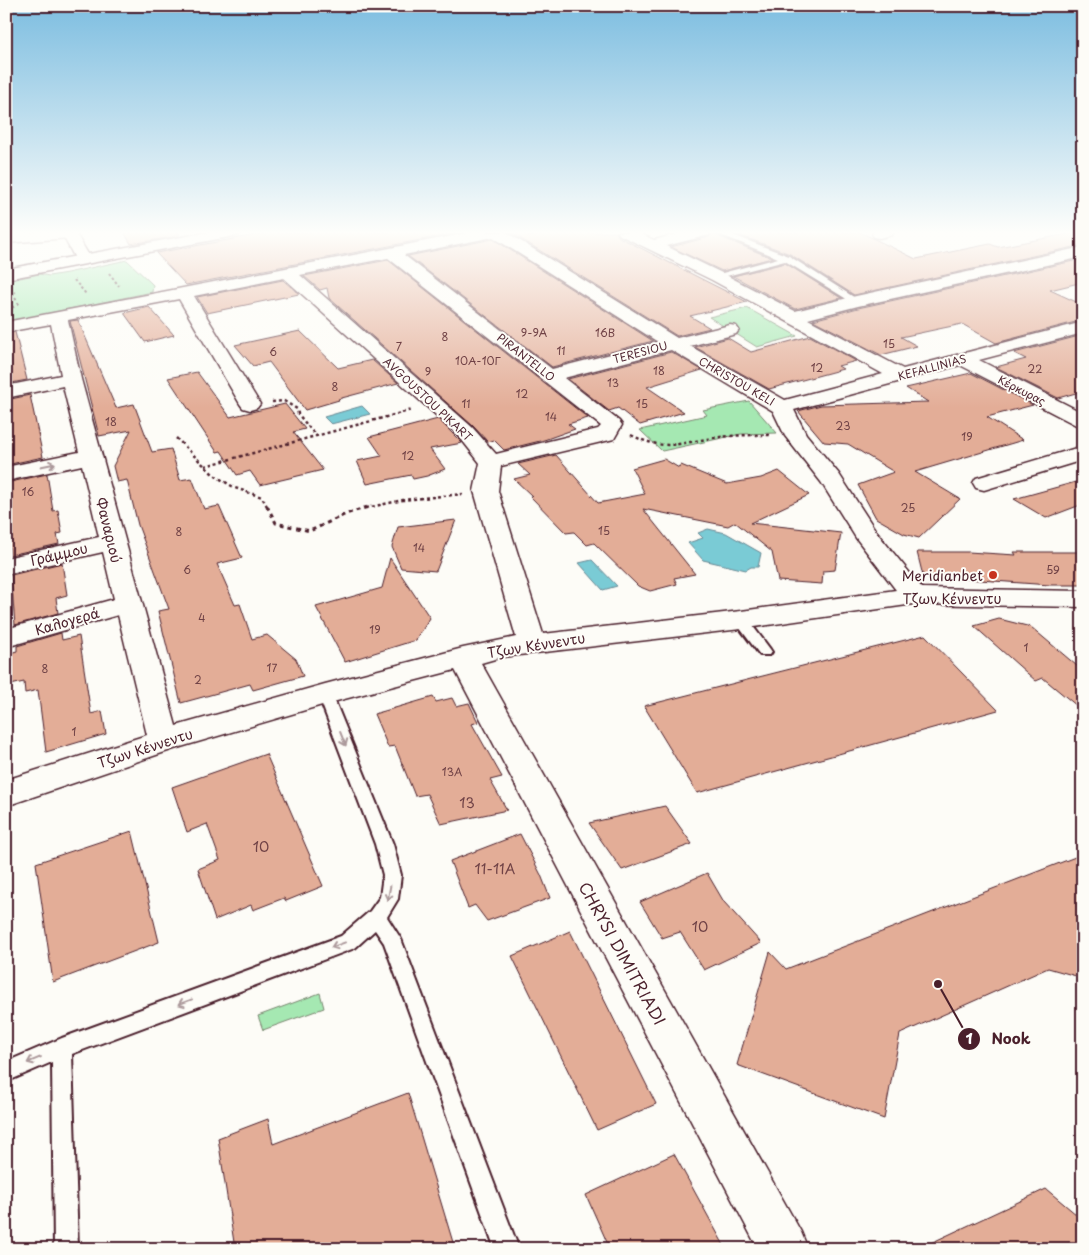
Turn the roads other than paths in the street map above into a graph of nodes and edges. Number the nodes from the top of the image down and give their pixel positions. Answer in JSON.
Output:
{"nodes":[{"id":1,"x":197,"y":291,"type":"edge"},
{"id":2,"x":308,"y":291,"type":"edge"},
{"id":3,"x":441,"y":291,"type":"edge"},
{"id":4,"x":589,"y":291,"type":"edge"},
{"id":5,"x":744,"y":291,"type":"edge"},
{"id":6,"x":839,"y":291,"type":"edge"},
{"id":7,"x":904,"y":291,"type":"edge"},
{"id":8,"x":184,"y":293,"type":"junction"},
{"id":9,"x":856,"y":301,"type":"junction"},
{"id":10,"x":58,"y":317,"type":"junction"},
{"id":11,"x":794,"y":317,"type":"junction"},
{"id":12,"x":6,"y":327,"type":"edge"},
{"id":13,"x":1083,"y":327,"type":"edge"},
{"id":14,"x":730,"y":330,"type":"dead end"},
{"id":15,"x":672,"y":343,"type":"junction"},
{"id":16,"x":962,"y":359,"type":"junction"},
{"id":17,"x":551,"y":375,"type":"junction"},
{"id":18,"x":901,"y":376,"type":"junction"},
{"id":19,"x":71,"y":379,"type":"junction"},
{"id":20,"x":6,"y":392,"type":"edge"},
{"id":21,"x":250,"y":404,"type":"road end"},
{"id":22,"x":782,"y":407,"type":"junction"},
{"id":23,"x":1083,"y":421,"type":"edge"},
{"id":24,"x":1083,"y":453,"type":"edge"},
{"id":25,"x":90,"y":456,"type":"junction"},
{"id":26,"x":491,"y":462,"type":"junction"},
{"id":27,"x":6,"y":474,"type":"edge"},
{"id":28,"x":984,"y":483,"type":"dead end"},
{"id":29,"x":112,"y":542,"type":"junction"},
{"id":30,"x":6,"y":566,"type":"edge"},
{"id":31,"x":914,"y":596,"type":"junction"},
{"id":32,"x":1071,"y":599,"type":"edge"},
{"id":33,"x":128,"y":604,"type":"junction"},
{"id":34,"x":742,"y":620,"type":"junction"},
{"id":35,"x":1083,"y":620,"type":"edge"},
{"id":36,"x":6,"y":638,"type":"edge"},
{"id":37,"x":532,"y":643,"type":"junction"},
{"id":38,"x":764,"y":652,"type":"dead end"},
{"id":39,"x":462,"y":657,"type":"junction"},
{"id":40,"x":325,"y":694,"type":"junction"},
{"id":41,"x":164,"y":742,"type":"junction"},
{"id":42,"x":6,"y":793,"type":"edge"},
{"id":43,"x":377,"y":917,"type":"junction"},
{"id":44,"x":62,"y":1048,"type":"junction"},
{"id":45,"x":6,"y":1072,"type":"edge"},
{"id":46,"x":66,"y":1249,"type":"edge"},
{"id":47,"x":507,"y":1249,"type":"edge"},
{"id":48,"x":784,"y":1249,"type":"edge"}],
"edges":[{"from":1,"to":8,"type":"street"},
{"from":2,"to":26,"type":"street","name":"AVGOUSTOU PIKART"},
{"from":3,"to":17,"type":"street","name":"PIRANTELLO"},
{"from":4,"to":15,"type":"street","name":"CHRISTOU KELI"},
{"from":5,"to":11,"type":"street"},
{"from":6,"to":9,"type":"lane"},
{"from":7,"to":9,"type":"street"},
{"from":8,"to":10,"type":"street"},
{"from":8,"to":21,"type":"street"},
{"from":9,"to":11,"type":"street"},
{"from":10,"to":12,"type":"street"},
{"from":10,"to":19,"type":"street","name":"Φαναριού"},
{"from":11,"to":18,"type":"street"},
{"from":13,"to":16,"type":"street","name":"KEFALLINIAS"},
{"from":14,"to":15,"type":"street","name":"TERESIOU"},
{"from":15,"to":17,"type":"street","name":"TERESIOU"},
{"from":15,"to":22,"type":"street","name":"CHRISTOU KELI"},
{"from":16,"to":18,"type":"street","name":"KEFALLINIAS"},
{"from":16,"to":23,"type":"street","name":"Κέρκυρας"},
{"from":17,"to":26,"type":"street","name":"PIRANTELLO"},
{"from":18,"to":22,"type":"street","name":"KEFALLINIAS"},
{"from":19,"to":20,"type":"street"},
{"from":19,"to":25,"type":"street","name":"Φαναριού"},
{"from":22,"to":31,"type":"street","name":"CHRISTOU KELI"},
{"from":24,"to":28,"type":"street"},
{"from":27,"to":25,"type":"street","one_way":true},
{"from":25,"to":29,"type":"street","name":"Φαναριού"},
{"from":26,"to":37,"type":"street"},
{"from":29,"to":30,"type":"street","name":"Γράμμου"},
{"from":29,"to":33,"type":"street","name":"Φαναριού"},
{"from":31,"to":32,"type":"street","name":"Τζων Κέννεντυ"},
{"from":31,"to":34,"type":"street","name":"Τζων Κέννεντυ"},
{"from":32,"to":35,"type":"street"},
{"from":33,"to":36,"type":"street","name":"Καλογερά"},
{"from":33,"to":41,"type":"street","name":"Φαναριού"},
{"from":34,"to":37,"type":"street","name":"Τζων Κέννεντυ"},
{"from":34,"to":38,"type":"lane"},
{"from":37,"to":39,"type":"street","name":"Τζων Κέννεντυ"},
{"from":39,"to":40,"type":"street","name":"Τζων Κέννεντυ"},
{"from":39,"to":48,"type":"street","name":"CHRYSI DIMITRIADI"},
{"from":40,"to":41,"type":"street","name":"Τζων Κέννεντυ"},
{"from":40,"to":43,"type":"lane","one_way":true},
{"from":41,"to":42,"type":"street","name":"Τζων Κέννεντυ"},
{"from":43,"to":44,"type":"lane","one_way":true},
{"from":43,"to":47,"type":"lane"},
{"from":44,"to":45,"type":"lane","one_way":true},
{"from":44,"to":46,"type":"lane"}]}
